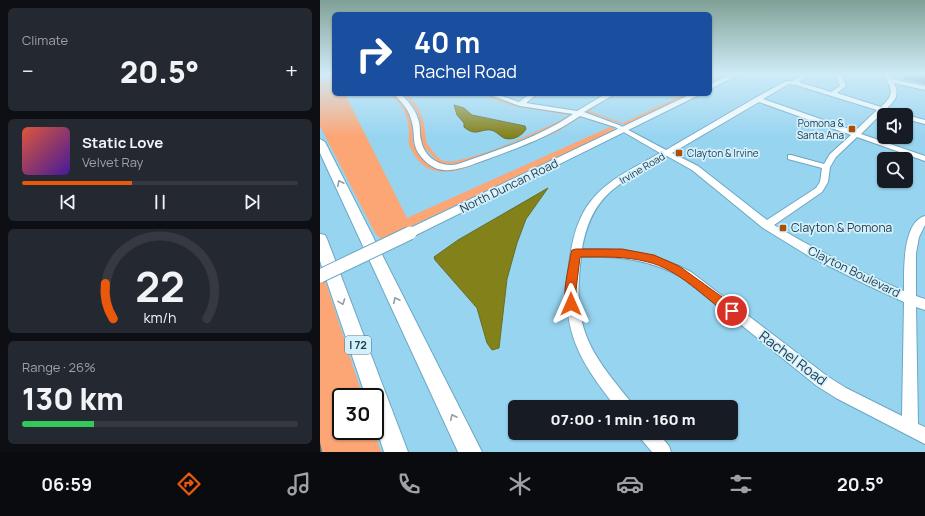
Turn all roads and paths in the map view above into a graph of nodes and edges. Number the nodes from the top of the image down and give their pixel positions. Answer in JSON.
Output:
{"nodes":[{"id":1,"x":764,"y":95,"type":"edge"},
{"id":2,"x":835,"y":95,"type":"edge"},
{"id":3,"x":894,"y":95,"type":"edge"},
{"id":4,"x":399,"y":96,"type":"edge"},
{"id":5,"x":496,"y":96,"type":"edge"},
{"id":6,"x":531,"y":96,"type":"edge"},
{"id":7,"x":608,"y":96,"type":"edge"},
{"id":8,"x":693,"y":96,"type":"edge"},
{"id":9,"x":757,"y":99,"type":"junction"},
{"id":10,"x":520,"y":104,"type":"junction"},
{"id":11,"x":877,"y":108,"type":"edge"},
{"id":12,"x":884,"y":108,"type":"edge"},
{"id":13,"x":579,"y":113,"type":"junction"},
{"id":14,"x":877,"y":115,"type":"edge"},
{"id":15,"x":913,"y":119,"type":"edge"},
{"id":16,"x":925,"y":122,"type":"edge"},
{"id":17,"x":624,"y":130,"type":"junction"},
{"id":18,"x":855,"y":135,"type":"junction"},
{"id":19,"x":320,"y":142,"type":"edge"},
{"id":20,"x":667,"y":152,"type":"junction"},
{"id":21,"x":791,"y":157,"type":"dead end"},
{"id":22,"x":925,"y":158,"type":"edge"},
{"id":23,"x":826,"y":167,"type":"junction"},
{"id":24,"x":925,"y":219,"type":"edge"},
{"id":25,"x":767,"y":224,"type":"junction"},
{"id":26,"x":320,"y":239,"type":"edge"},
{"id":27,"x":576,"y":253,"type":"junction"},
{"id":28,"x":320,"y":276,"type":"edge"},
{"id":29,"x":910,"y":299,"type":"junction"},
{"id":30,"x":925,"y":305,"type":"edge"},
{"id":31,"x":373,"y":388,"type":"edge"},
{"id":32,"x":620,"y":400,"type":"edge"},
{"id":33,"x":384,"y":418,"type":"edge"},
{"id":34,"x":384,"y":419,"type":"edge"},
{"id":35,"x":910,"y":428,"type":"junction"},
{"id":36,"x":925,"y":436,"type":"edge"},
{"id":37,"x":653,"y":440,"type":"edge"},
{"id":38,"x":396,"y":452,"type":"edge"},
{"id":39,"x":401,"y":452,"type":"edge"},
{"id":40,"x":470,"y":452,"type":"edge"},
{"id":41,"x":663,"y":452,"type":"edge"}],
"edges":[{"from":1,"to":9,"type":"street","name":"Irvine Road"},
{"from":2,"to":11,"type":"street"},
{"from":3,"to":12,"type":"street"},
{"from":4,"to":13,"type":"street"},
{"from":5,"to":10,"type":"street","name":"Clayton Boulevard"},
{"from":6,"to":10,"type":"street"},
{"from":7,"to":13,"type":"street"},
{"from":8,"to":17,"type":"main road","name":"North Duncan Road"},
{"from":9,"to":18,"type":"street"},
{"from":9,"to":20,"type":"street","name":"Irvine Road"},
{"from":10,"to":13,"type":"street","name":"Clayton Boulevard"},
{"from":13,"to":17,"type":"street","name":"Clayton Boulevard"},
{"from":14,"to":18,"type":"street"},
{"from":15,"to":16,"type":"street"},
{"from":17,"to":20,"type":"street","name":"Clayton Boulevard"},
{"from":17,"to":28,"type":"main road","name":"North Duncan Road","bridge":true},
{"from":18,"to":22,"type":"street"},
{"from":18,"to":23,"type":"street"},
{"from":40,"to":19,"type":"highway","one_way":true},
{"from":20,"to":25,"type":"street","name":"Clayton Boulevard"},
{"from":20,"to":27,"type":"street","name":"Irvine Road"},
{"from":21,"to":23,"type":"street"},
{"from":23,"to":25,"type":"street"},
{"from":24,"to":29,"type":"street"},
{"from":25,"to":29,"type":"street","name":"Clayton Boulevard"},
{"from":26,"to":31,"type":"highway","number":"I 72","one_way":true},
{"from":27,"to":32,"type":"street","name":"Irvine Road"},
{"from":27,"to":35,"type":"street","name":"Rachel Road"},
{"from":29,"to":30,"type":"street","name":"Clayton Boulevard"},
{"from":29,"to":35,"type":"street"},
{"from":33,"to":39,"type":"street"},
{"from":34,"to":38,"type":"highway","number":"I 72"},
{"from":35,"to":36,"type":"street","name":"Rachel Road"},
{"from":37,"to":41,"type":"street"}]}
